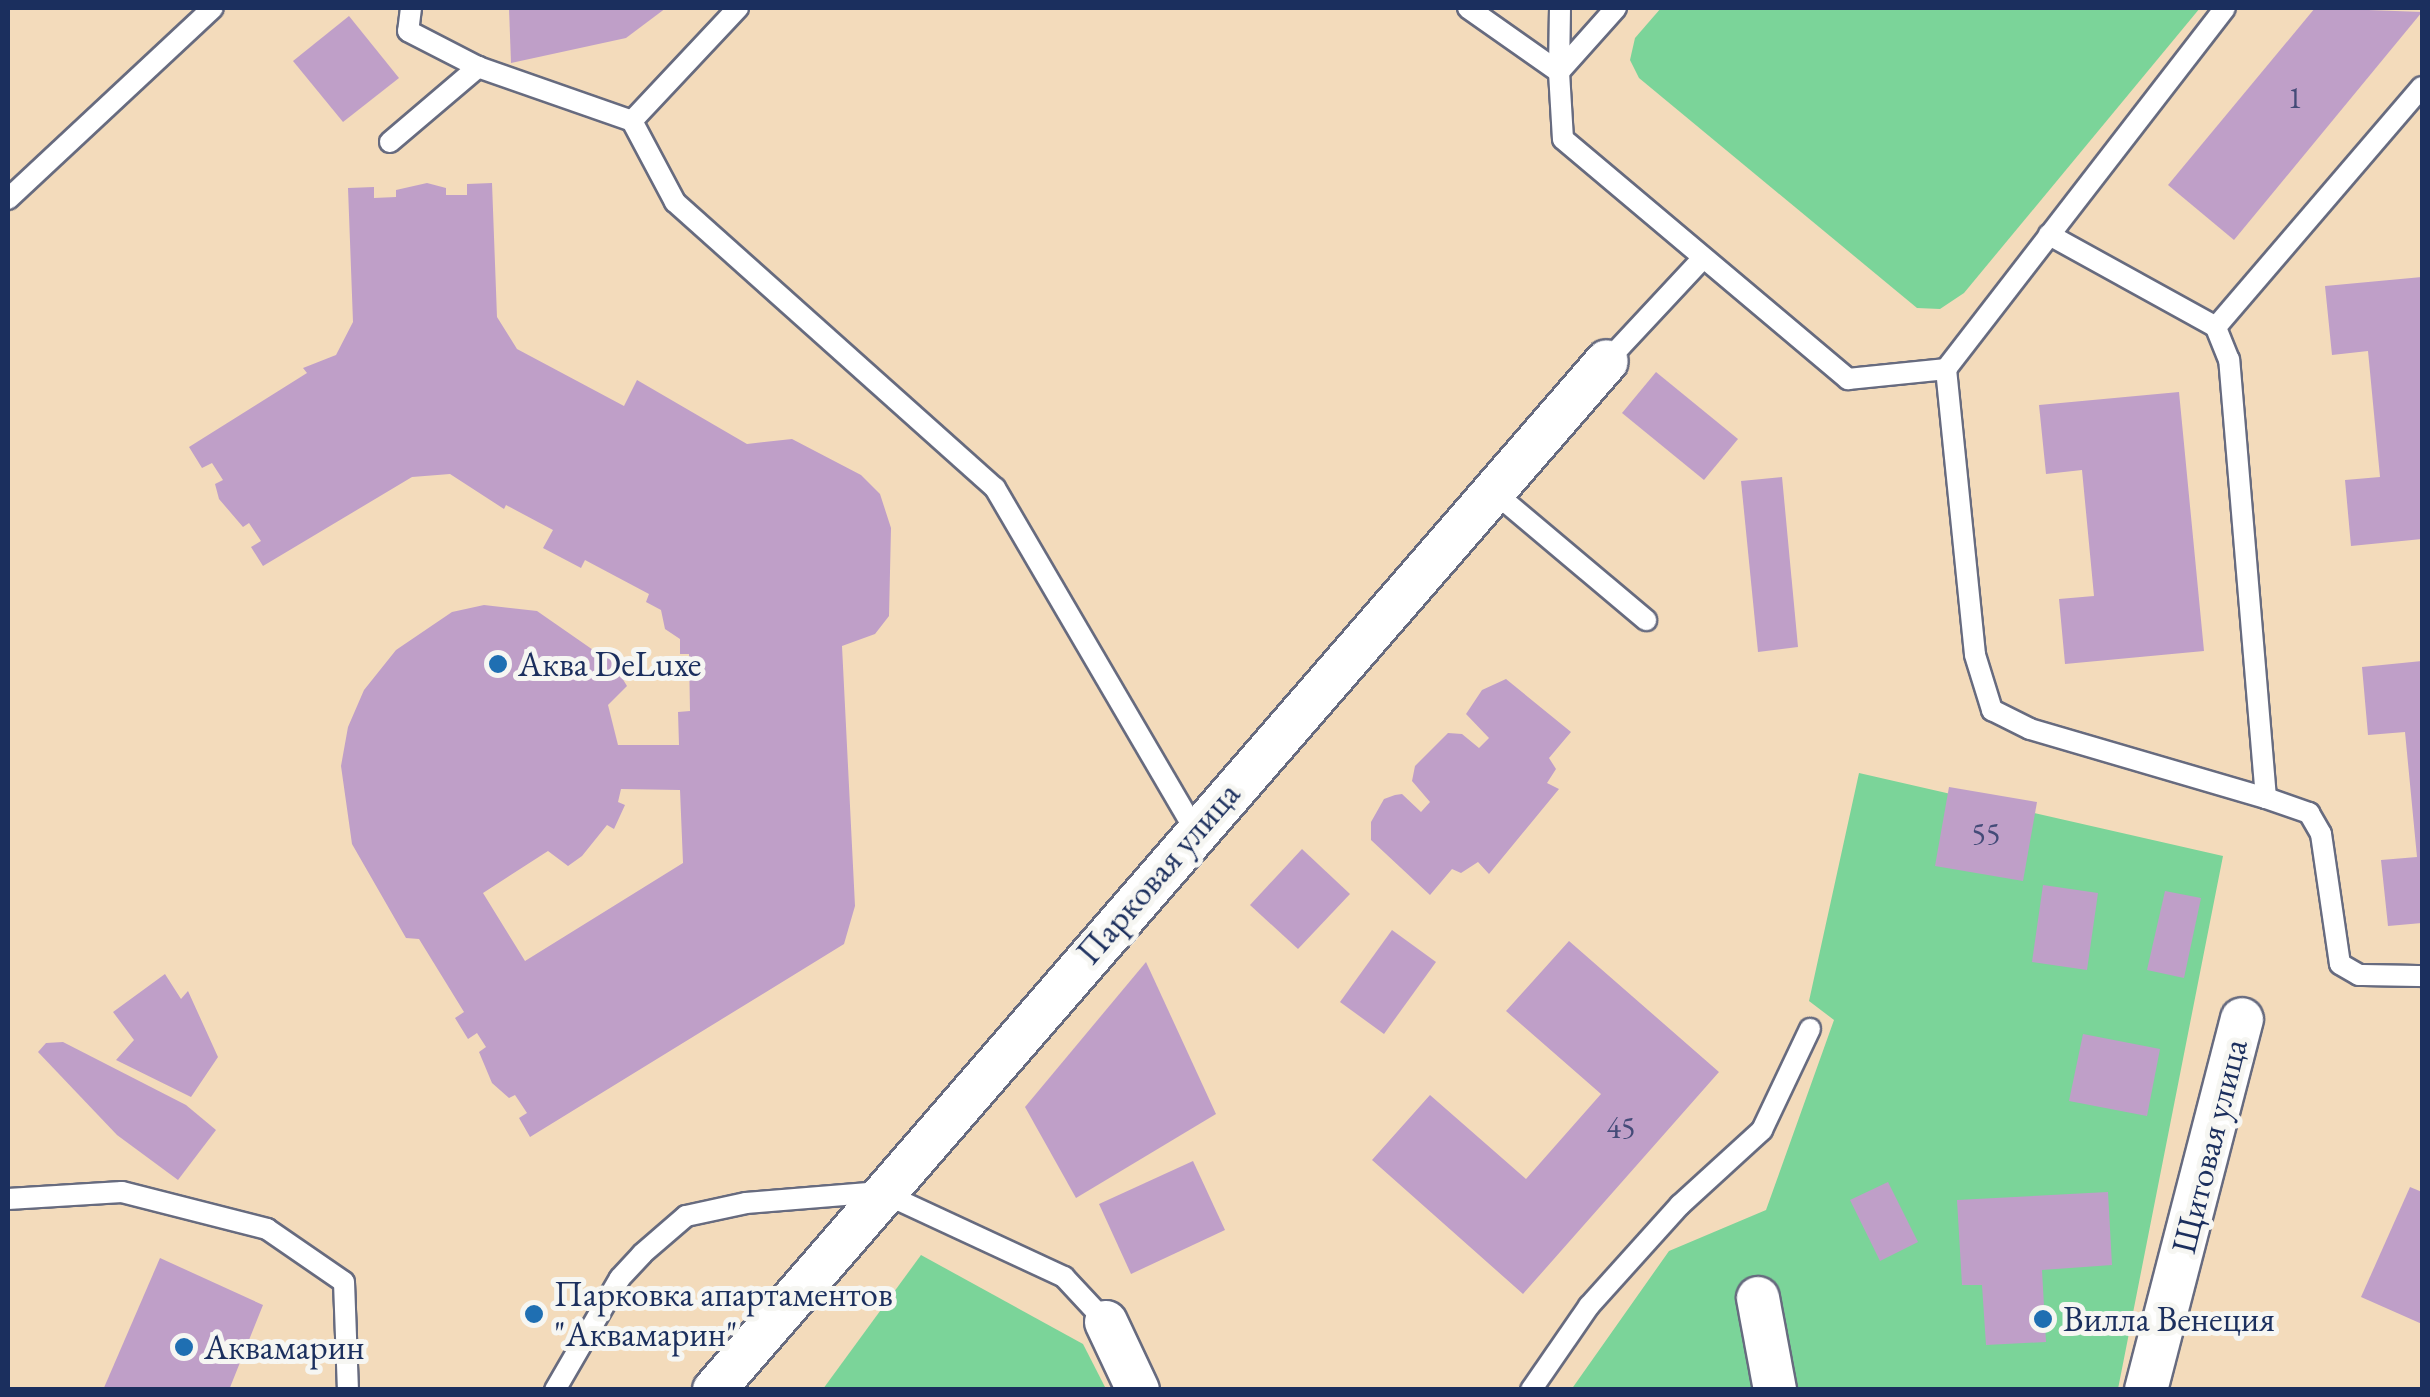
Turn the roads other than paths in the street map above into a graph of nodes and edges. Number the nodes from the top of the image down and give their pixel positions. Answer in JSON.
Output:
{"nodes":[{"id":1,"x":213,"y":8,"type":"edge"},
{"id":2,"x":411,"y":8,"type":"edge"},
{"id":3,"x":738,"y":8,"type":"edge"},
{"id":4,"x":1468,"y":8,"type":"edge"},
{"id":5,"x":1560,"y":8,"type":"edge"},
{"id":6,"x":1616,"y":8,"type":"edge"},
{"id":7,"x":2225,"y":8,"type":"edge"},
{"id":8,"x":478,"y":68,"type":"junction"},
{"id":9,"x":1559,"y":72,"type":"junction"},
{"id":10,"x":2422,"y":87,"type":"edge"},
{"id":11,"x":632,"y":121,"type":"junction"},
{"id":12,"x":390,"y":142,"type":"dead end"},
{"id":13,"x":8,"y":199,"type":"edge"},
{"id":14,"x":2050,"y":235,"type":"junction"},
{"id":15,"x":1703,"y":258,"type":"junction"},
{"id":16,"x":2216,"y":327,"type":"junction"},
{"id":17,"x":1607,"y":361,"type":"joint"},
{"id":18,"x":1946,"y":369,"type":"junction"},
{"id":19,"x":1494,"y":492,"type":"junction"},
{"id":20,"x":1646,"y":620,"type":"dead end"},
{"id":21,"x":2266,"y":798,"type":"junction"},
{"id":22,"x":1196,"y":830,"type":"junction"},
{"id":23,"x":2422,"y":976,"type":"edge"},
{"id":24,"x":2242,"y":1019,"type":"dead end"},
{"id":25,"x":1810,"y":1029,"type":"dead end"},
{"id":26,"x":881,"y":1192,"type":"junction"},
{"id":27,"x":8,"y":1199,"type":"edge"},
{"id":28,"x":1758,"y":1298,"type":"dead end"},
{"id":29,"x":1106,"y":1322,"type":"joint"},
{"id":30,"x":348,"y":1390,"type":"edge"},
{"id":31,"x":555,"y":1390,"type":"edge"},
{"id":32,"x":714,"y":1390,"type":"edge"},
{"id":33,"x":1138,"y":1390,"type":"edge"},
{"id":34,"x":1530,"y":1390,"type":"edge"},
{"id":35,"x":1775,"y":1390,"type":"edge"},
{"id":36,"x":2146,"y":1390,"type":"edge"}],
"edges":[{"from":1,"to":13,"type":"lane"},
{"from":2,"to":8,"type":"lane"},
{"from":3,"to":11,"type":"lane"},
{"from":4,"to":9,"type":"lane"},
{"from":5,"to":9,"type":"lane"},
{"from":6,"to":9,"type":"lane"},
{"from":7,"to":14,"type":"lane"},
{"from":8,"to":11,"type":"lane"},
{"from":8,"to":12,"type":"lane"},
{"from":9,"to":15,"type":"lane"},
{"from":10,"to":16,"type":"lane"},
{"from":11,"to":22,"type":"lane"},
{"from":14,"to":16,"type":"lane"},
{"from":14,"to":18,"type":"lane"},
{"from":15,"to":17,"type":"lane"},
{"from":15,"to":18,"type":"lane"},
{"from":16,"to":21,"type":"lane"},
{"from":17,"to":19,"type":"street","name":"Парковая улица"},
{"from":18,"to":21,"type":"lane"},
{"from":19,"to":20,"type":"lane"},
{"from":19,"to":22,"type":"street","name":"Парковая улица"},
{"from":21,"to":23,"type":"lane"},
{"from":22,"to":26,"type":"street","name":"Парковая улица"},
{"from":24,"to":36,"type":"street","name":"Щитовая улица"},
{"from":25,"to":34,"type":"lane"},
{"from":26,"to":29,"type":"lane"},
{"from":26,"to":31,"type":"lane"},
{"from":26,"to":32,"type":"street","name":"Парковая улица"},
{"from":27,"to":30,"type":"lane"},
{"from":28,"to":35,"type":"street"},
{"from":29,"to":33,"type":"street"}]}
